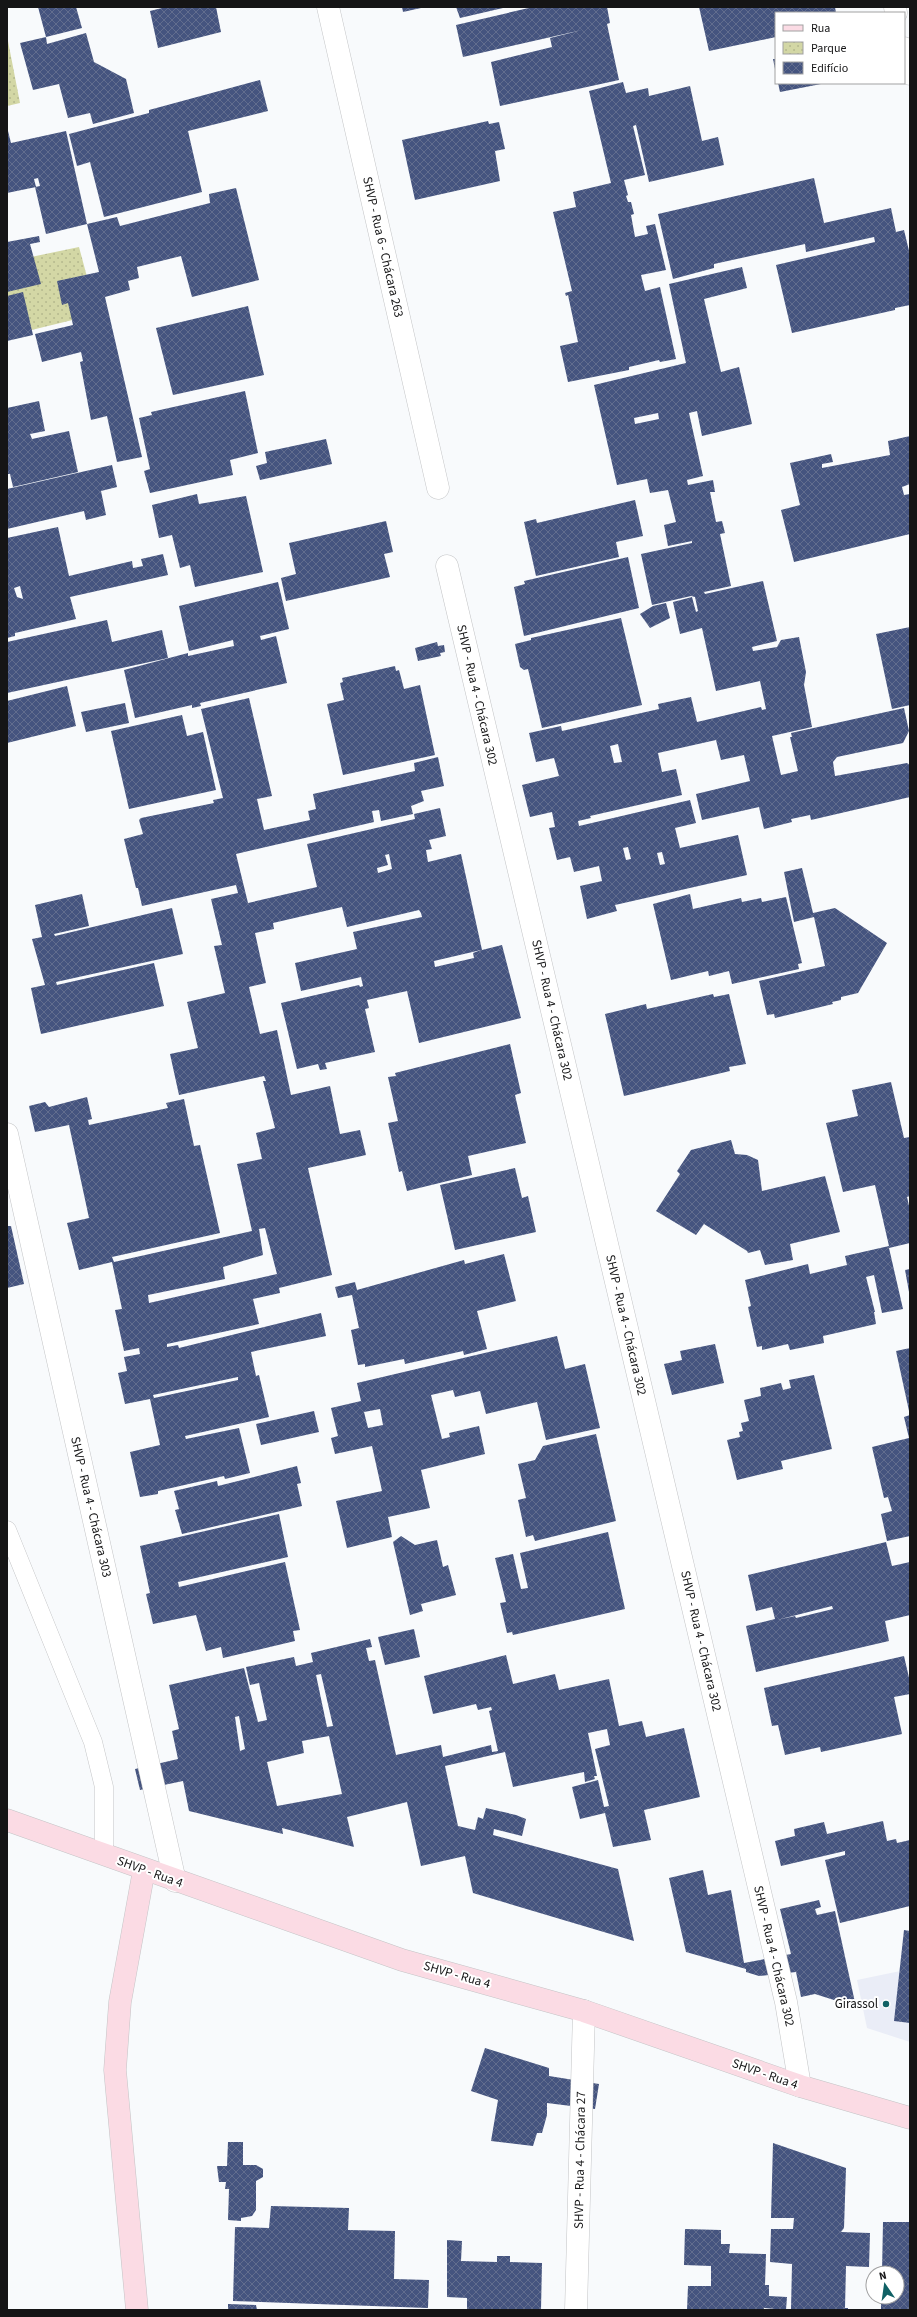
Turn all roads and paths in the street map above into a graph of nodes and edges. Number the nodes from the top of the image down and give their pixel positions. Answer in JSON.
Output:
{"nodes":[{"id":1,"x":328,"y":7,"type":"edge"},
{"id":2,"x":905,"y":52,"type":"edge"},
{"id":3,"x":910,"y":74,"type":"edge"},
{"id":4,"x":438,"y":488,"type":"dead end"},
{"id":5,"x":447,"y":566,"type":"dead end"},
{"id":6,"x":7,"y":1134,"type":"edge"},
{"id":7,"x":7,"y":1530,"type":"edge"},
{"id":8,"x":7,"y":1820,"type":"edge"},
{"id":9,"x":104,"y":1855,"type":"junction"},
{"id":10,"x":144,"y":1870,"type":"junction"},
{"id":11,"x":175,"y":1881,"type":"junction"},
{"id":12,"x":584,"y":2011,"type":"junction"},
{"id":13,"x":800,"y":2086,"type":"junction"},
{"id":14,"x":910,"y":2118,"type":"edge"},
{"id":15,"x":137,"y":2310,"type":"edge"},
{"id":16,"x":576,"y":2310,"type":"edge"}],
"edges":[{"from":1,"to":4,"type":"street","name":"SHVP - Rua 6 - Chácara 263"},
{"from":2,"to":3,"type":"street"},
{"from":5,"to":13,"type":"street","name":"SHVP - Rua 4 - Chácara 302"},
{"from":6,"to":11,"type":"street","name":"SHVP - Rua 4 - Chácara 303"},
{"from":7,"to":9,"type":"lane"},
{"from":8,"to":9,"type":"street","name":"SHVP - Rua 4"},
{"from":9,"to":10,"type":"street","name":"SHVP - Rua 4"},
{"from":10,"to":11,"type":"street","name":"SHVP - Rua 4"},
{"from":10,"to":15,"type":"street"},
{"from":11,"to":12,"type":"street","name":"SHVP - Rua 4"},
{"from":12,"to":13,"type":"street","name":"SHVP - Rua 4"},
{"from":12,"to":16,"type":"street","name":"SHVP - Rua 4 - Chácara 27"},
{"from":13,"to":14,"type":"street","name":"SHVP - Rua 4"}]}
